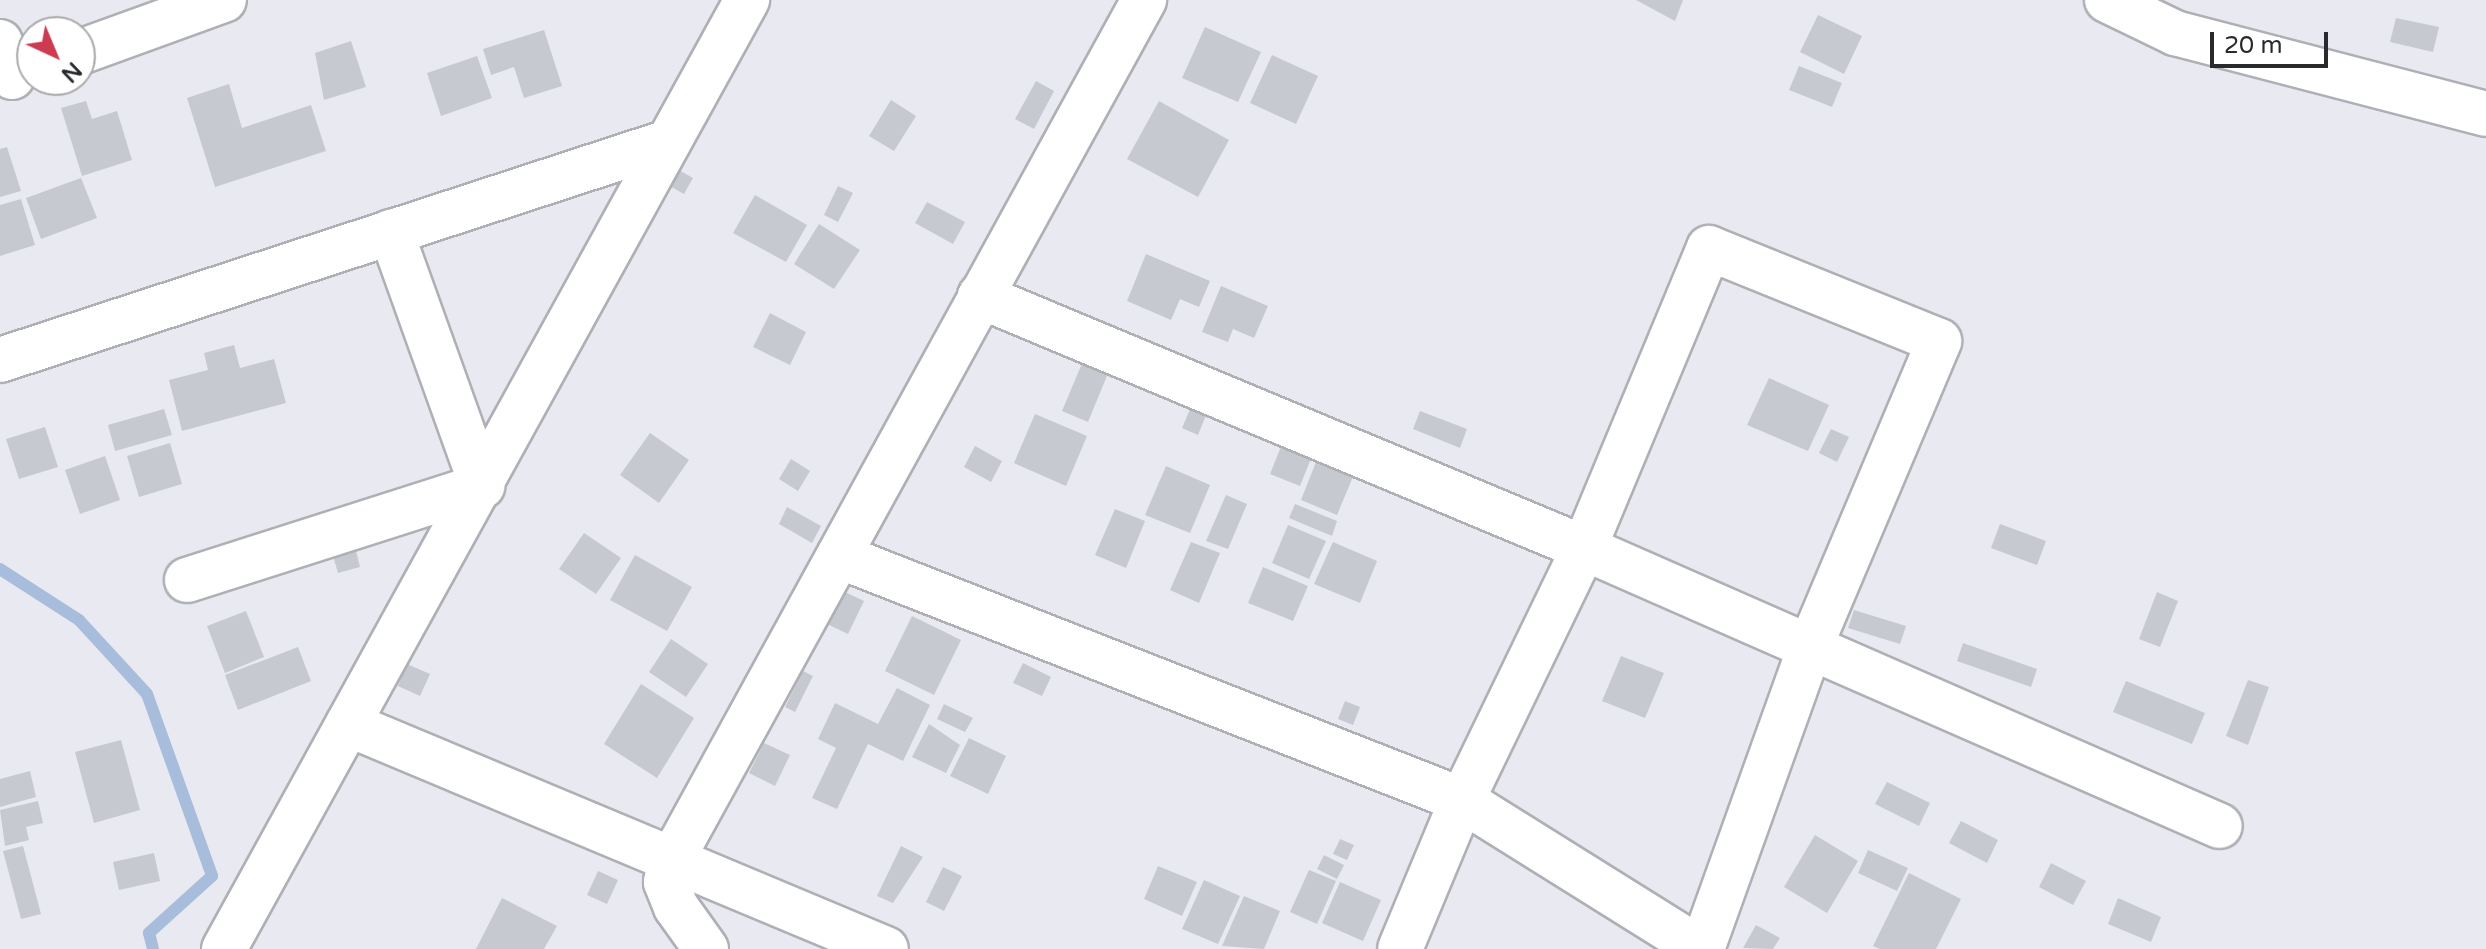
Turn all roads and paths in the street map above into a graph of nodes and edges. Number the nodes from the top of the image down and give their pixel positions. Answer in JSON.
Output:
{"nodes":[{"id":1,"x":224,"y":0,"type":"edge"},
{"id":2,"x":1144,"y":0,"type":"edge"},
{"id":3,"x":2107,"y":0,"type":"edge"},
{"id":4,"x":737,"y":3,"type":"edge"},
{"id":5,"x":96,"y":46,"type":"edge"},
{"id":6,"x":2486,"y":114,"type":"edge"},
{"id":7,"x":668,"y":142,"type":"junction"},
{"id":8,"x":391,"y":232,"type":"junction"},
{"id":9,"x":980,"y":296,"type":"junction"},
{"id":10,"x":0,"y":360,"type":"edge"},
{"id":11,"x":482,"y":486,"type":"junction"},
{"id":12,"x":1584,"y":548,"type":"junction"},
{"id":13,"x":839,"y":556,"type":"junction"},
{"id":14,"x":187,"y":580,"type":"dead end"},
{"id":15,"x":1810,"y":647,"type":"junction"},
{"id":16,"x":348,"y":724,"type":"junction"},
{"id":17,"x":1462,"y":800,"type":"junction"},
{"id":18,"x":2220,"y":826,"type":"dead end"},
{"id":19,"x":670,"y":863,"type":"junction"},
{"id":20,"x":224,"y":949,"type":"edge"},
{"id":21,"x":706,"y":949,"type":"edge"},
{"id":22,"x":886,"y":949,"type":"edge"},
{"id":23,"x":1400,"y":949,"type":"edge"},
{"id":24,"x":1701,"y":949,"type":"edge"}],
"edges":[{"from":1,"to":5,"type":"street"},
{"from":2,"to":9,"type":"street"},
{"from":3,"to":6,"type":"street"},
{"from":4,"to":7,"type":"street"},
{"from":7,"to":8,"type":"street"},
{"from":7,"to":11,"type":"street"},
{"from":8,"to":10,"type":"street"},
{"from":8,"to":11,"type":"street"},
{"from":9,"to":12,"type":"street"},
{"from":9,"to":13,"type":"street"},
{"from":11,"to":14,"type":"street"},
{"from":11,"to":16,"type":"street"},
{"from":12,"to":15,"type":"street"},
{"from":12,"to":15,"type":"street"},
{"from":12,"to":17,"type":"street"},
{"from":13,"to":17,"type":"street"},
{"from":13,"to":19,"type":"street"},
{"from":15,"to":18,"type":"street"},
{"from":15,"to":24,"type":"street"},
{"from":16,"to":19,"type":"street"},
{"from":16,"to":20,"type":"street"},
{"from":17,"to":23,"type":"street"},
{"from":17,"to":24,"type":"street"},
{"from":19,"to":21,"type":"street"},
{"from":19,"to":22,"type":"street"}]}
